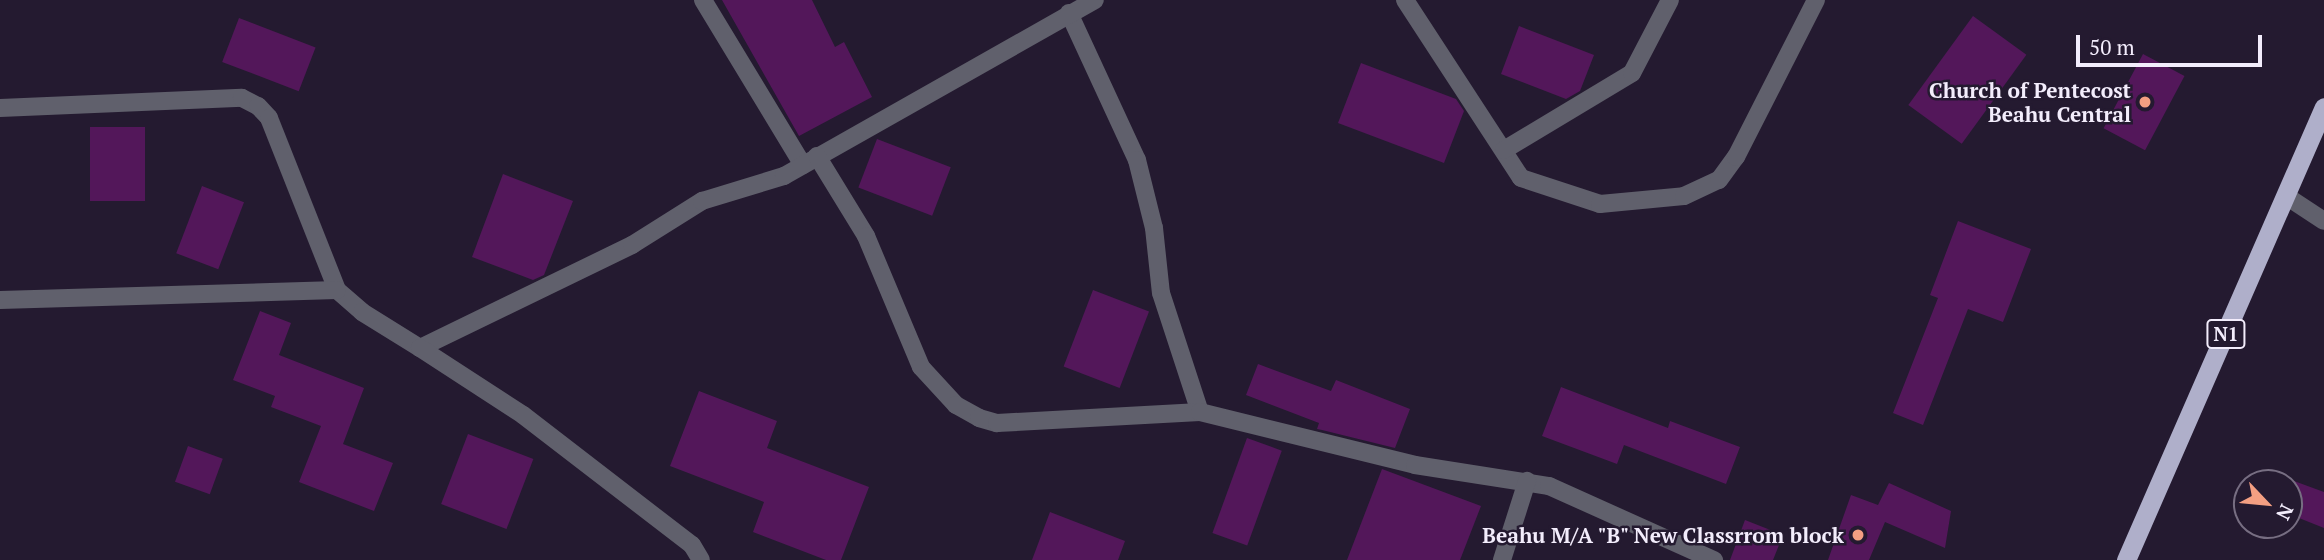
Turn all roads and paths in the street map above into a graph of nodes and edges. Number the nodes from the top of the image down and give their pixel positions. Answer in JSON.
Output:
{"nodes":[{"id":1,"x":703,"y":0,"type":"edge"},
{"id":2,"x":1095,"y":0,"type":"edge"},
{"id":3,"x":1405,"y":0,"type":"edge"},
{"id":4,"x":1671,"y":0,"type":"edge"},
{"id":5,"x":1816,"y":0,"type":"edge"},
{"id":6,"x":1069,"y":13,"type":"junction"},
{"id":7,"x":2324,"y":107,"type":"edge"},
{"id":8,"x":0,"y":108,"type":"edge"},
{"id":9,"x":1504,"y":150,"type":"junction"},
{"id":10,"x":810,"y":160,"type":"junction"},
{"id":11,"x":2287,"y":197,"type":"junction"},
{"id":12,"x":2324,"y":221,"type":"edge"},
{"id":13,"x":337,"y":290,"type":"junction"},
{"id":14,"x":0,"y":300,"type":"edge"},
{"id":15,"x":420,"y":348,"type":"junction"},
{"id":16,"x":1199,"y":412,"type":"junction"},
{"id":17,"x":1527,"y":481,"type":"junction"},
{"id":18,"x":701,"y":560,"type":"edge"},
{"id":19,"x":1502,"y":560,"type":"edge"},
{"id":20,"x":1714,"y":560,"type":"edge"},
{"id":21,"x":2126,"y":560,"type":"edge"}],
"edges":[{"from":1,"to":10,"type":"street"},
{"from":2,"to":6,"type":"street"},
{"from":3,"to":9,"type":"street"},
{"from":4,"to":9,"type":"street"},
{"from":5,"to":9,"type":"street"},
{"from":6,"to":10,"type":"street"},
{"from":6,"to":16,"type":"street"},
{"from":7,"to":11,"type":"highway","number":"N1"},
{"from":8,"to":13,"type":"street"},
{"from":10,"to":15,"type":"street"},
{"from":10,"to":16,"type":"street"},
{"from":11,"to":12,"type":"street"},
{"from":11,"to":21,"type":"highway","number":"N1"},
{"from":13,"to":14,"type":"street"},
{"from":13,"to":15,"type":"street"},
{"from":15,"to":18,"type":"street"},
{"from":16,"to":17,"type":"street"},
{"from":17,"to":19,"type":"street"},
{"from":17,"to":20,"type":"street"}]}
